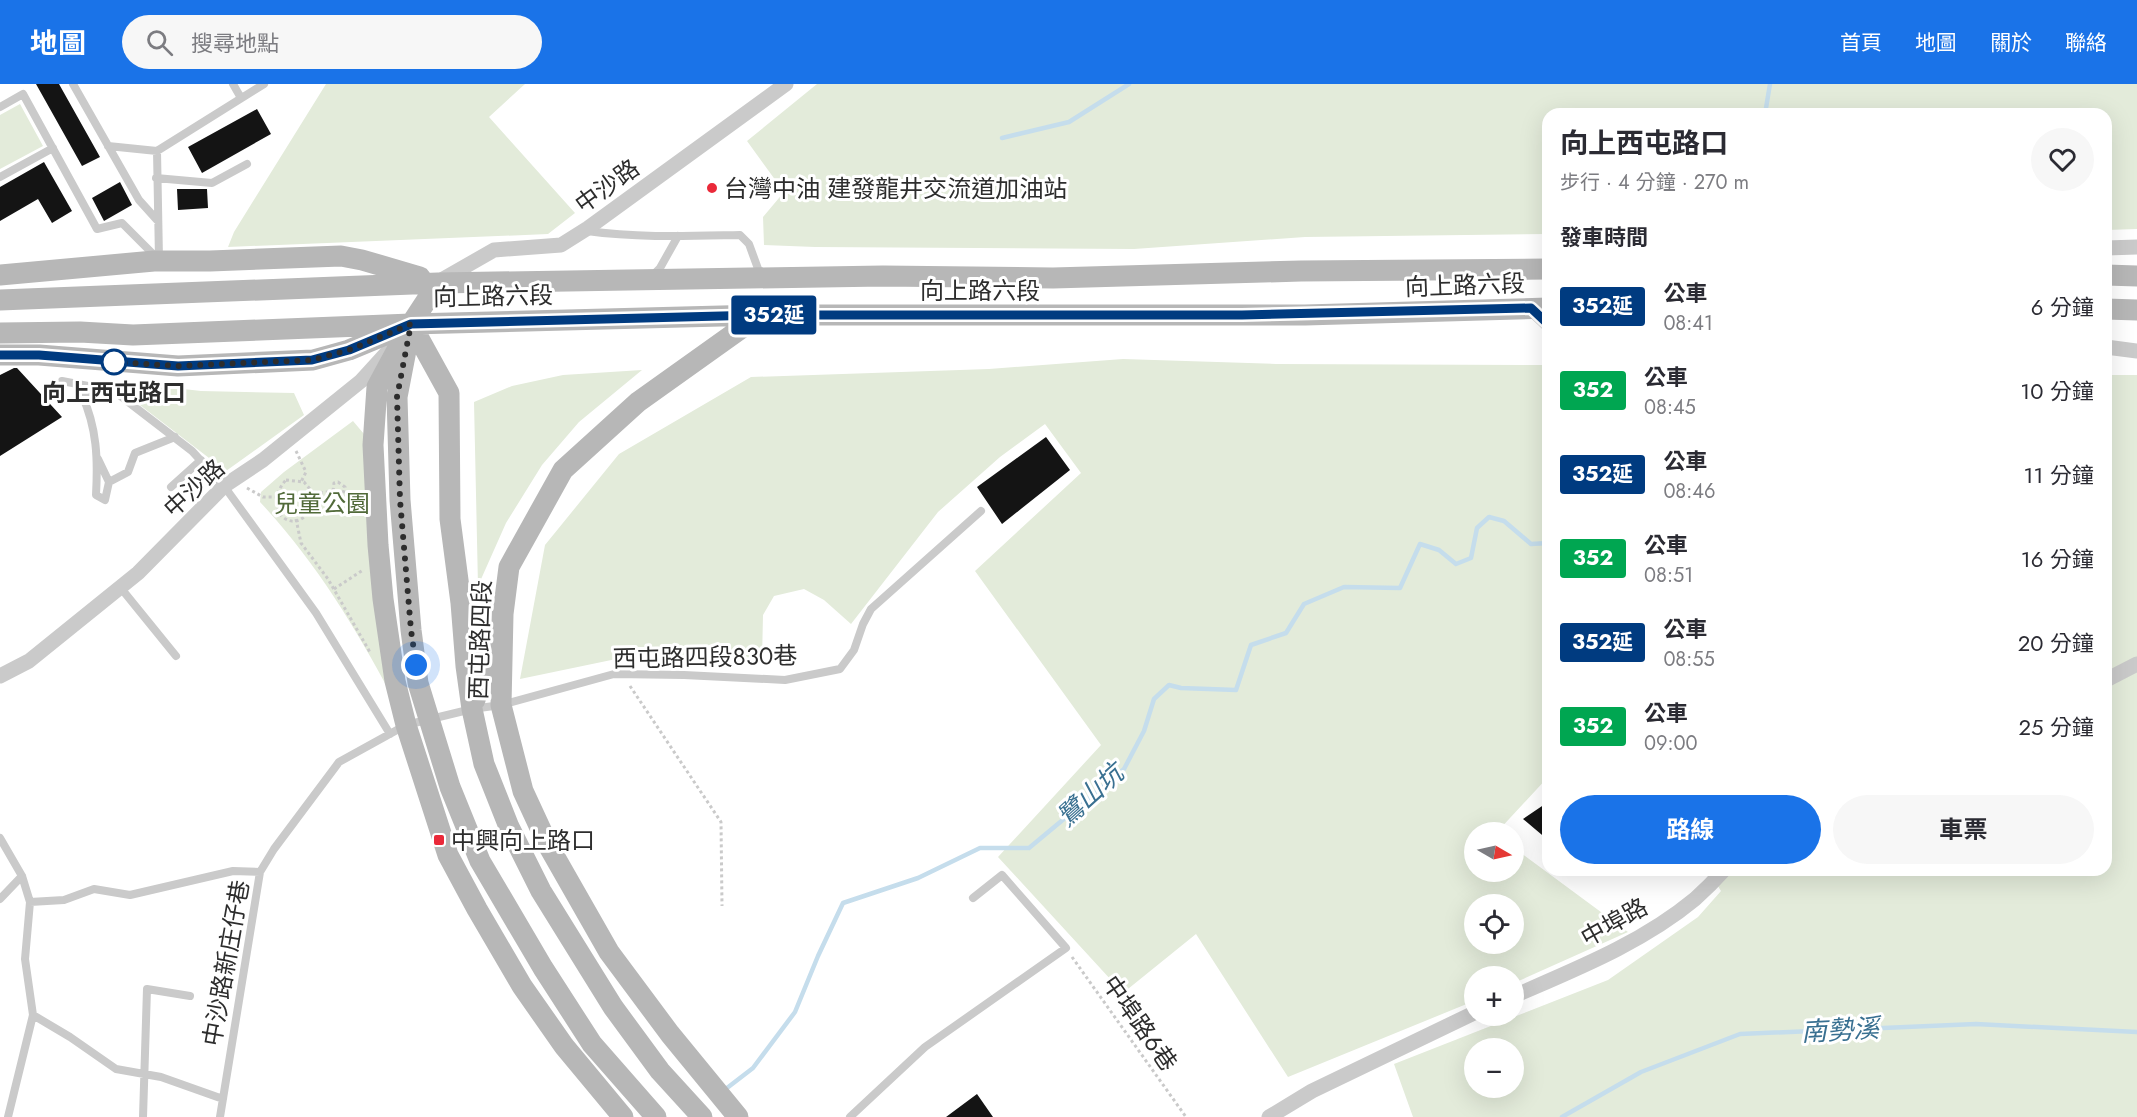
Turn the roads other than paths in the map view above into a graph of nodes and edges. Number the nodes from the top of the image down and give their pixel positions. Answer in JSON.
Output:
{"nodes":[{"id":1,"x":73,"y":84,"type":"edge"},
{"id":2,"x":233,"y":84,"type":"edge"},
{"id":3,"x":264,"y":84,"type":"edge"},
{"id":4,"x":786,"y":84,"type":"edge"},
{"id":5,"x":241,"y":98,"type":"junction"},
{"id":6,"x":0,"y":107,"type":"edge"},
{"id":7,"x":108,"y":146,"type":"junction"},
{"id":8,"x":53,"y":148,"type":"junction"},
{"id":9,"x":157,"y":151,"type":"junction"},
{"id":10,"x":248,"y":164,"type":"dead end"},
{"id":11,"x":0,"y":177,"type":"edge"},
{"id":12,"x":156,"y":178,"type":"junction"},
{"id":13,"x":157,"y":220,"type":"junction"},
{"id":14,"x":584,"y":230,"type":"junction"},
{"id":15,"x":678,"y":237,"type":"junction"},
{"id":16,"x":2137,"y":247,"type":"edge"},
{"id":17,"x":2112,"y":248,"type":"edge"},
{"id":18,"x":159,"y":261,"type":"junction"},
{"id":19,"x":1542,"y":269,"type":"edge"},
{"id":20,"x":0,"y":275,"type":"edge"},
{"id":21,"x":2112,"y":275,"type":"edge"},
{"id":22,"x":2137,"y":276,"type":"edge"},
{"id":23,"x":761,"y":278,"type":"junction"},
{"id":24,"x":642,"y":280,"type":"junction"},
{"id":25,"x":438,"y":283,"type":"junction"},
{"id":26,"x":0,"y":300,"type":"edge"},
{"id":27,"x":1539,"y":308,"type":"edge"},
{"id":28,"x":2112,"y":309,"type":"edge"},
{"id":29,"x":2137,"y":309,"type":"edge"},
{"id":30,"x":760,"y":315,"type":"junction"},
{"id":31,"x":411,"y":324,"type":"junction"},
{"id":32,"x":0,"y":333,"type":"edge"},
{"id":33,"x":2112,"y":348,"type":"edge"},
{"id":34,"x":2137,"y":351,"type":"edge"},
{"id":35,"x":0,"y":355,"type":"edge"},
{"id":36,"x":62,"y":381,"type":"dead end"},
{"id":37,"x":100,"y":388,"type":"junction"},
{"id":38,"x":175,"y":437,"type":"junction"},
{"id":39,"x":98,"y":458,"type":"junction"},
{"id":40,"x":201,"y":460,"type":"junction"},
{"id":41,"x":109,"y":482,"type":"junction"},
{"id":42,"x":228,"y":483,"type":"junction"},
{"id":43,"x":171,"y":487,"type":"dead end"},
{"id":44,"x":981,"y":511,"type":"dead end"},
{"id":45,"x":509,"y":567,"type":"junction"},
{"id":46,"x":120,"y":587,"type":"junction"},
{"id":47,"x":176,"y":656,"type":"dead end"},
{"id":48,"x":2137,"y":664,"type":"edge"},
{"id":49,"x":0,"y":676,"type":"edge"},
{"id":50,"x":2112,"y":677,"type":"edge"},
{"id":51,"x":501,"y":705,"type":"junction"},
{"id":52,"x":472,"y":709,"type":"junction"},
{"id":53,"x":429,"y":719,"type":"junction"},
{"id":54,"x":398,"y":730,"type":"junction"},
{"id":55,"x":0,"y":838,"type":"edge"},
{"id":56,"x":261,"y":872,"type":"junction"},
{"id":57,"x":22,"y":876,"type":"junction"},
{"id":58,"x":1718,"y":876,"type":"edge"},
{"id":59,"x":973,"y":898,"type":"dead end"},
{"id":60,"x":0,"y":899,"type":"edge"},
{"id":61,"x":30,"y":902,"type":"junction"},
{"id":62,"x":1524,"y":991,"type":"edge"},
{"id":63,"x":190,"y":996,"type":"dead end"},
{"id":64,"x":33,"y":1015,"type":"junction"},
{"id":65,"x":1464,"y":1018,"type":"edge"},
{"id":66,"x":143,"y":1074,"type":"junction"},
{"id":67,"x":223,"y":1099,"type":"junction"},
{"id":68,"x":8,"y":1117,"type":"edge"},
{"id":69,"x":143,"y":1117,"type":"edge"},
{"id":70,"x":220,"y":1117,"type":"edge"},
{"id":71,"x":623,"y":1117,"type":"edge"},
{"id":72,"x":656,"y":1117,"type":"edge"},
{"id":73,"x":702,"y":1117,"type":"edge"},
{"id":74,"x":738,"y":1117,"type":"edge"},
{"id":75,"x":850,"y":1117,"type":"edge"},
{"id":76,"x":1269,"y":1117,"type":"edge"}],
"edges":[{"from":1,"to":7,"type":"lane"},
{"from":2,"to":5,"type":"lane"},
{"from":3,"to":5,"type":"lane"},
{"from":4,"to":14,"type":"street","name":"中沙路"},
{"from":5,"to":9,"type":"lane"},
{"from":6,"to":8,"type":"lane"},
{"from":7,"to":9,"type":"lane"},
{"from":7,"to":13,"type":"lane"},
{"from":8,"to":11,"type":"lane"},
{"from":8,"to":18,"type":"lane"},
{"from":9,"to":12,"type":"lane"},
{"from":10,"to":12,"type":"lane"},
{"from":12,"to":13,"type":"lane"},
{"from":13,"to":18,"type":"lane"},
{"from":14,"to":15,"type":"lane"},
{"from":14,"to":25,"type":"street","name":"中沙路"},
{"from":15,"to":23,"type":"lane"},
{"from":15,"to":24,"type":"lane"},
{"from":16,"to":17,"type":"street"},
{"from":18,"to":20,"type":"main road","name":"向上路六段"},
{"from":18,"to":25,"type":"main road","name":"向上路六段"},
{"from":19,"to":23,"type":"main road","name":"向上路六段"},
{"from":21,"to":22,"type":"main road"},
{"from":23,"to":24,"type":"main road","name":"向上路六段"},
{"from":24,"to":25,"type":"main road","name":"向上路六段"},
{"from":25,"to":26,"type":"main road","name":"向上路六段"},
{"from":25,"to":31,"type":"main road"},
{"from":27,"to":30,"type":"main road","name":"向上路六段"},
{"from":28,"to":29,"type":"main road"},
{"from":30,"to":31,"type":"main road","name":"向上路六段"},
{"from":30,"to":45,"type":"main road","name":"西屯路四段"},
{"from":31,"to":32,"type":"main road","name":"向上路六段"},
{"from":31,"to":35,"type":"main road","name":"向上路六段"},
{"from":31,"to":42,"type":"street","name":"中沙路"},
{"from":31,"to":52,"type":"main road","name":"西屯路四段"},
{"from":31,"to":53,"type":"main road"},
{"from":31,"to":54,"type":"main road"},
{"from":33,"to":34,"type":"street"},
{"from":36,"to":37,"type":"lane"},
{"from":37,"to":38,"type":"lane"},
{"from":37,"to":39,"type":"lane"},
{"from":38,"to":40,"type":"lane"},
{"from":38,"to":41,"type":"lane"},
{"from":39,"to":41,"type":"lane"},
{"from":39,"to":41,"type":"lane"},
{"from":40,"to":42,"type":"lane"},
{"from":40,"to":43,"type":"lane"},
{"from":42,"to":46,"type":"street","name":"中沙路"},
{"from":42,"to":54,"type":"lane"},
{"from":44,"to":51,"type":"lane","name":"西屯路四段830巷"},
{"from":45,"to":51,"type":"main road","name":"西屯路四段"},
{"from":45,"to":52,"type":"main road"},
{"from":46,"to":47,"type":"lane"},
{"from":46,"to":49,"type":"street","name":"中沙路"},
{"from":48,"to":50,"type":"street"},
{"from":51,"to":52,"type":"lane","name":"中沙路新庄仔巷"},
{"from":51,"to":74,"type":"main road","name":"西屯路四段"},
{"from":52,"to":53,"type":"lane","name":"中沙路新庄仔巷"},
{"from":52,"to":73,"type":"main road","name":"西屯路四段"},
{"from":53,"to":54,"type":"lane","name":"中沙路新庄仔巷"},
{"from":53,"to":72,"type":"main road"},
{"from":54,"to":56,"type":"lane","name":"中沙路新庄仔巷"},
{"from":54,"to":71,"type":"main road"},
{"from":55,"to":57,"type":"lane"},
{"from":56,"to":61,"type":"lane"},
{"from":56,"to":67,"type":"lane","name":"中沙路新庄仔巷"},
{"from":57,"to":60,"type":"lane"},
{"from":57,"to":61,"type":"lane"},
{"from":58,"to":62,"type":"street","name":"中埠路"},
{"from":59,"to":75,"type":"lane"},
{"from":61,"to":64,"type":"lane"},
{"from":63,"to":66,"type":"lane"},
{"from":64,"to":66,"type":"lane"},
{"from":64,"to":68,"type":"lane"},
{"from":65,"to":76,"type":"street"},
{"from":66,"to":67,"type":"lane"},
{"from":66,"to":69,"type":"lane"},
{"from":67,"to":70,"type":"lane","name":"中沙路新庄仔巷"}]}
